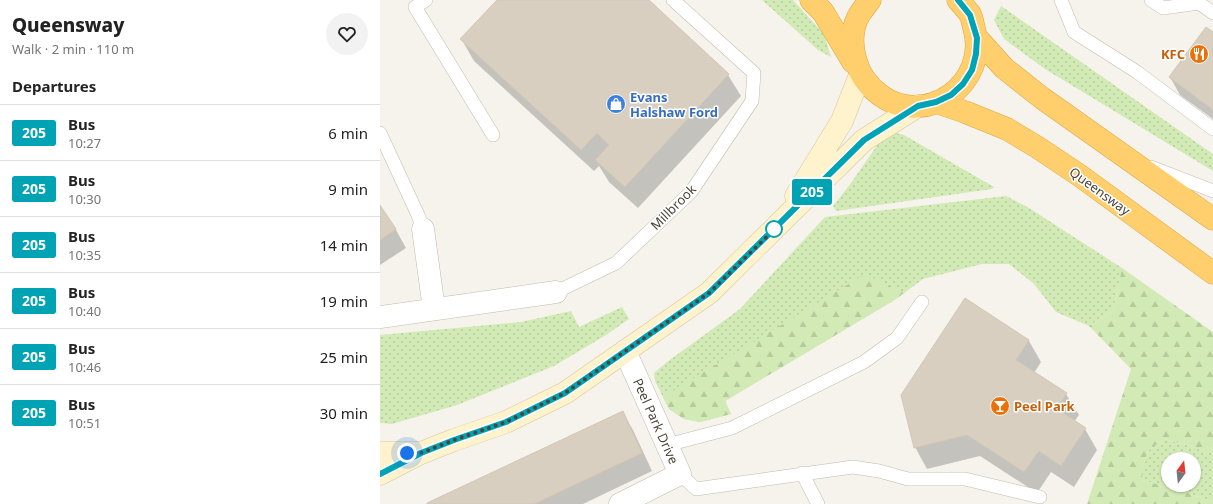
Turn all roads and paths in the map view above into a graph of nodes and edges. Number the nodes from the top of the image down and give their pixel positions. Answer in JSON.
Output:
{"nodes":[{"id":1,"x":426,"y":0,"type":"edge"},
{"id":2,"x":673,"y":0,"type":"edge"},
{"id":3,"x":811,"y":0,"type":"edge"},
{"id":4,"x":870,"y":0,"type":"edge"},
{"id":5,"x":1061,"y":0,"type":"edge"},
{"id":6,"x":1151,"y":0,"type":"edge"},
{"id":7,"x":968,"y":5,"type":"edge"},
{"id":8,"x":1213,"y":13,"type":"edge"},
{"id":9,"x":977,"y":38,"type":"junction"},
{"id":10,"x":859,"y":72,"type":"junction"},
{"id":11,"x":927,"y":104,"type":"junction"},
{"id":12,"x":1213,"y":129,"type":"edge"},
{"id":13,"x":380,"y":133,"type":"edge"},
{"id":14,"x":493,"y":135,"type":"dead end"},
{"id":15,"x":1124,"y":156,"type":"junction"},
{"id":16,"x":1213,"y":191,"type":"edge"},
{"id":17,"x":1213,"y":219,"type":"edge"},
{"id":18,"x":778,"y":226,"type":"junction"},
{"id":19,"x":423,"y":229,"type":"joint"},
{"id":20,"x":1213,"y":273,"type":"edge"},
{"id":21,"x":556,"y":292,"type":"joint"},
{"id":22,"x":922,"y":302,"type":"dead end"},
{"id":23,"x":434,"y":309,"type":"junction"},
{"id":24,"x":380,"y":317,"type":"edge"},
{"id":25,"x":625,"y":351,"type":"junction"},
{"id":26,"x":667,"y":444,"type":"junction"},
{"id":27,"x":380,"y":453,"type":"edge"},
{"id":28,"x":421,"y":453,"type":"junction"},
{"id":29,"x":802,"y":473,"type":"junction"},
{"id":30,"x":380,"y":474,"type":"edge"},
{"id":31,"x":680,"y":474,"type":"junction"},
{"id":32,"x":1040,"y":497,"type":"dead end"},
{"id":33,"x":620,"y":504,"type":"edge"},
{"id":34,"x":818,"y":504,"type":"edge"}],
"edges":[{"from":1,"to":14,"type":"lane"},
{"from":2,"to":21,"type":"lane","name":"Millbrook"},
{"from":3,"to":10,"type":"highway"},
{"from":4,"to":10,"type":"highway"},
{"from":5,"to":12,"type":"lane"},
{"from":6,"to":8,"type":"lane"},
{"from":7,"to":9,"type":"highway"},
{"from":9,"to":11,"type":"highway"},
{"from":9,"to":15,"type":"highway"},
{"from":10,"to":11,"type":"highway","name":"Queensway"},
{"from":10,"to":18,"type":"main road"},
{"from":11,"to":18,"type":"main road"},
{"from":11,"to":20,"type":"highway","name":"Queensway"},
{"from":13,"to":19,"type":"lane"},
{"from":15,"to":16,"type":"lane"},
{"from":15,"to":17,"type":"highway"},
{"from":18,"to":25,"type":"main road"},
{"from":19,"to":23,"type":"street"},
{"from":21,"to":23,"type":"street","name":"Millbrook"},
{"from":22,"to":26,"type":"lane"},
{"from":23,"to":24,"type":"street","name":"Millbrook"},
{"from":25,"to":26,"type":"street","name":"Peel Park Drive"},
{"from":25,"to":28,"type":"main road"},
{"from":26,"to":31,"type":"street","name":"Peel Park Drive"},
{"from":27,"to":28,"type":"main road"},
{"from":28,"to":30,"type":"main road"},
{"from":29,"to":31,"type":"lane"},
{"from":29,"to":32,"type":"lane"},
{"from":29,"to":34,"type":"lane"},
{"from":31,"to":33,"type":"street","name":"Peel Park Drive"}]}
